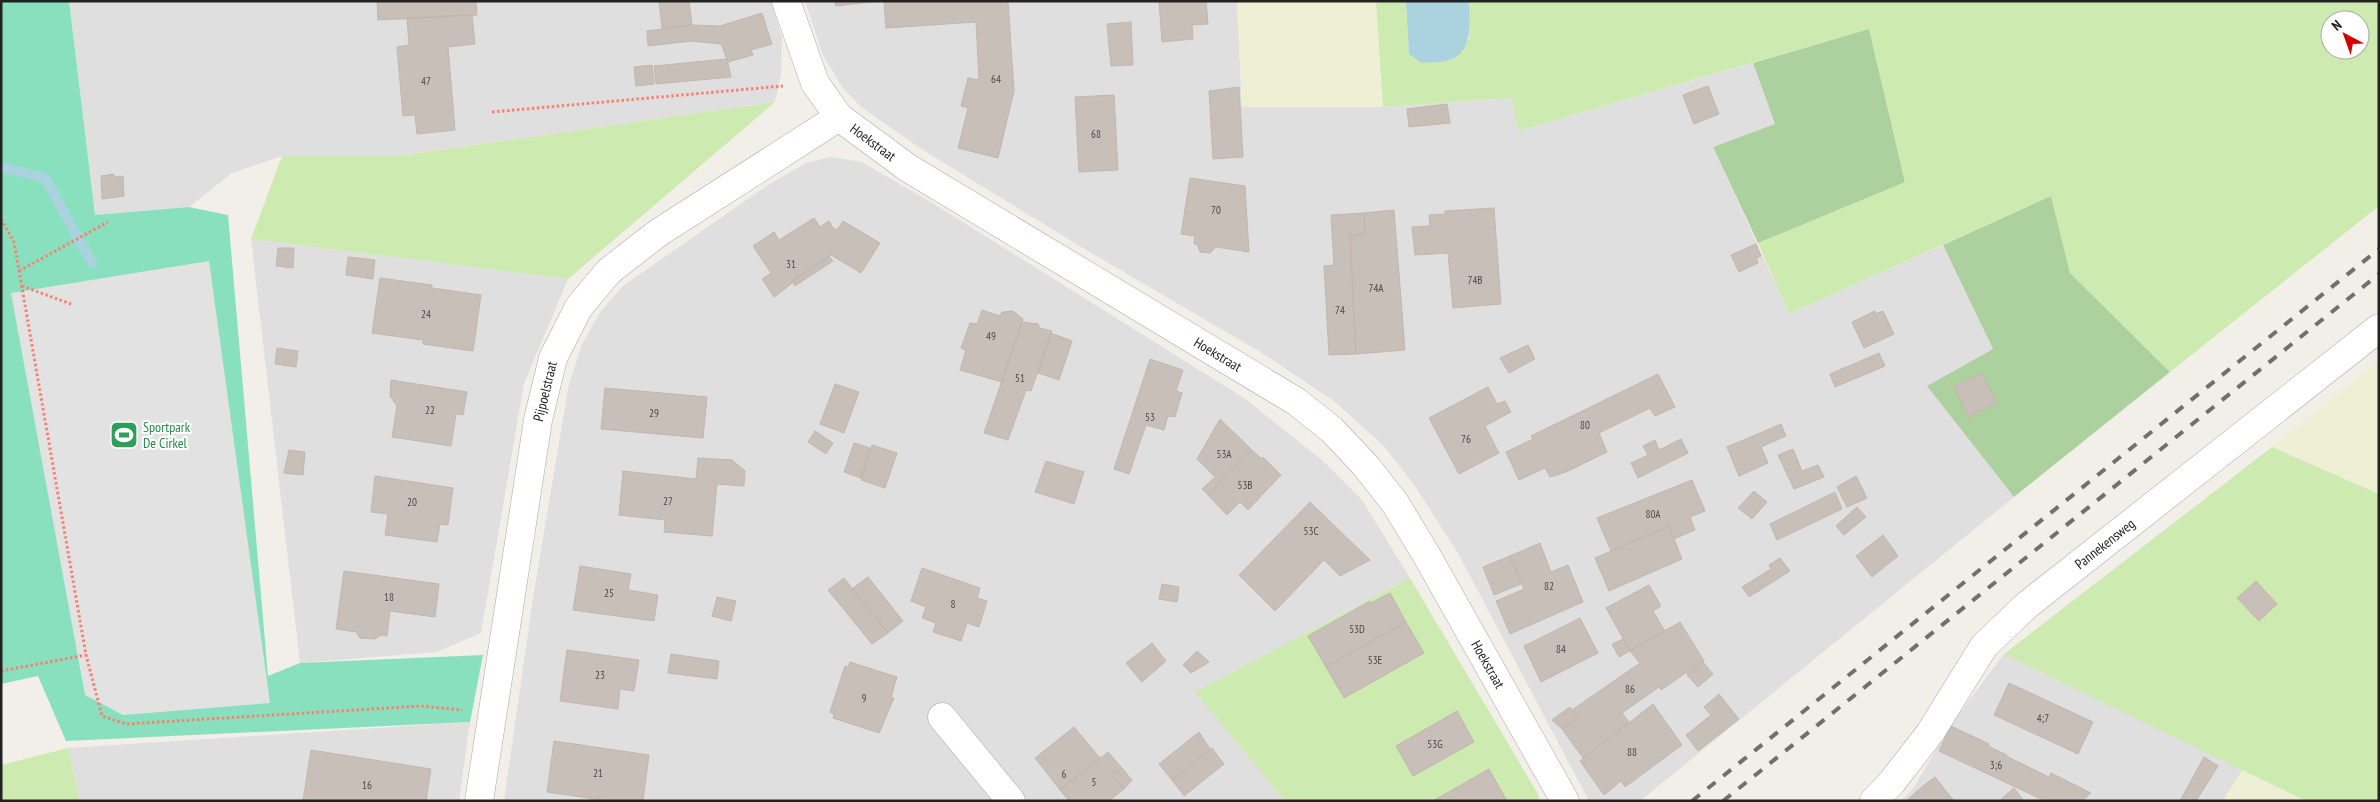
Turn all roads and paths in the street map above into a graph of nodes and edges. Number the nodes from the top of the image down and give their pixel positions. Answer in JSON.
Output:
{"nodes":[{"id":1,"x":786,"y":1,"type":"edge"},
{"id":2,"x":815,"y":83,"type":"junction"},
{"id":3,"x":492,"y":112,"type":"dead end"},
{"id":4,"x":839,"y":117,"type":"junction"},
{"id":5,"x":1,"y":220,"type":"edge"},
{"id":6,"x":108,"y":222,"type":"dead end"},
{"id":7,"x":19,"y":271,"type":"junction"},
{"id":8,"x":22,"y":286,"type":"junction"},
{"id":9,"x":71,"y":304,"type":"dead end"},
{"id":10,"x":2379,"y":328,"type":"edge"},
{"id":11,"x":86,"y":655,"type":"junction"},
{"id":12,"x":1,"y":671,"type":"edge"},
{"id":13,"x":493,"y":713,"type":"junction"},
{"id":14,"x":942,"y":717,"type":"dead end"},
{"id":15,"x":479,"y":801,"type":"edge"},
{"id":16,"x":1011,"y":801,"type":"edge"},
{"id":17,"x":1565,"y":801,"type":"edge"},
{"id":18,"x":1874,"y":801,"type":"edge"}],
"edges":[{"from":1,"to":2,"type":"street","name":"Hoekstraat"},
{"from":2,"to":3,"type":"path"},
{"from":2,"to":4,"type":"street","name":"Hoekstraat"},
{"from":4,"to":13,"type":"street","name":"Pijpoelstraat"},
{"from":4,"to":17,"type":"street","name":"Hoekstraat"},
{"from":5,"to":7,"type":"path"},
{"from":6,"to":7,"type":"path"},
{"from":7,"to":8,"type":"path"},
{"from":8,"to":9,"type":"path"},
{"from":8,"to":11,"type":"path"},
{"from":10,"to":18,"type":"street","name":"Pannekensweg"},
{"from":11,"to":12,"type":"path"},
{"from":11,"to":13,"type":"path"},
{"from":13,"to":15,"type":"street","name":"Pijpoelstraat"},
{"from":14,"to":16,"type":"street"}]}
